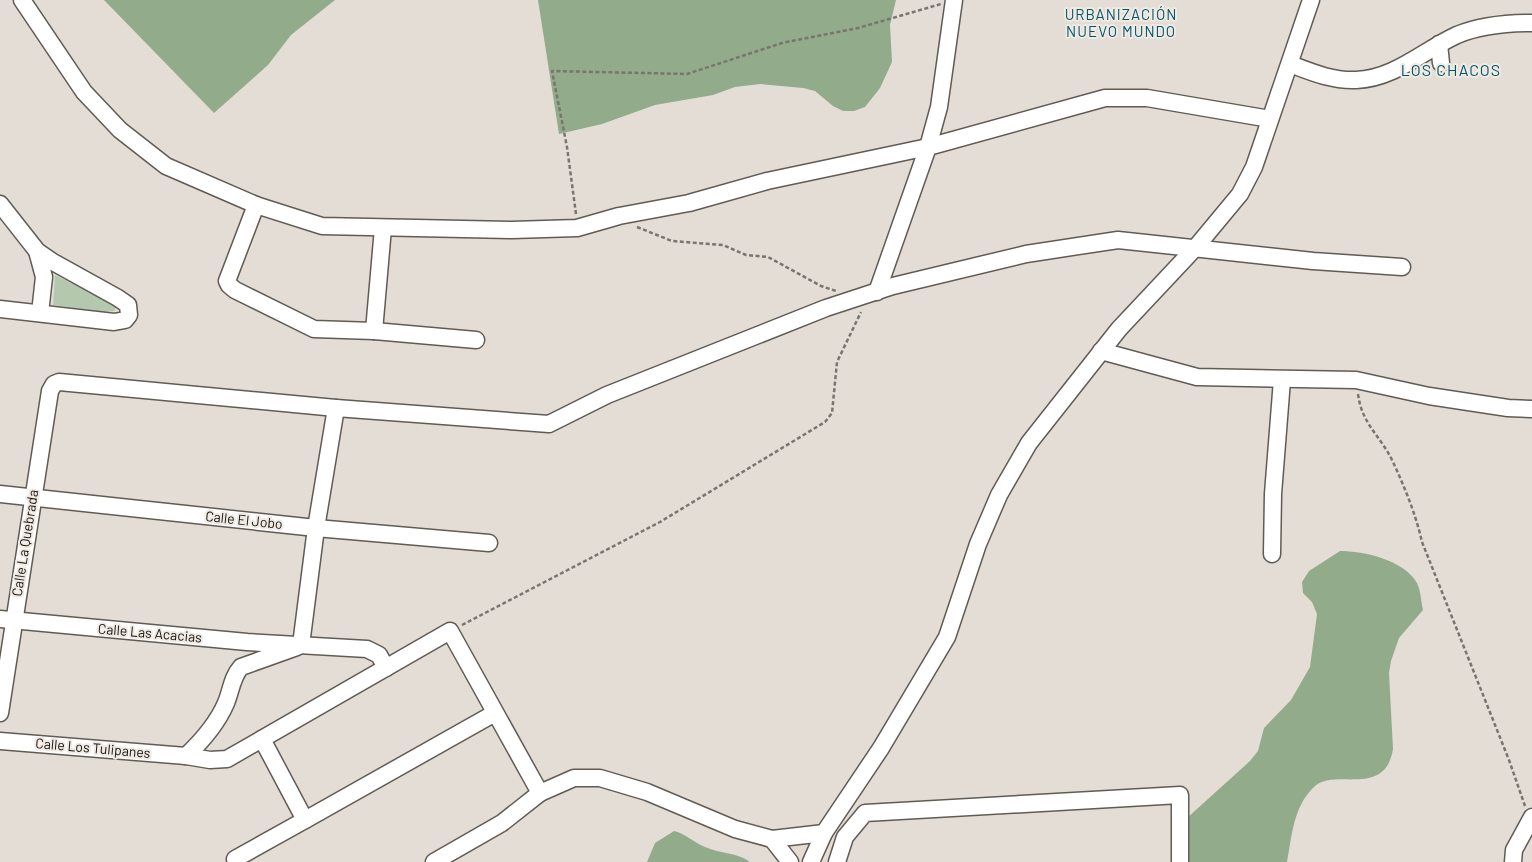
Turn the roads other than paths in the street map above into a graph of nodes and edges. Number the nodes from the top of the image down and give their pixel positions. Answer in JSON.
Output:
{"nodes":[{"id":1,"x":22,"y":0,"type":"edge"},
{"id":2,"x":954,"y":0,"type":"edge"},
{"id":3,"x":1311,"y":0,"type":"edge"},
{"id":4,"x":1532,"y":23,"type":"edge"},
{"id":5,"x":1439,"y":44,"type":"junction"},
{"id":6,"x":1441,"y":63,"type":"dead end"},
{"id":7,"x":1290,"y":64,"type":"junction"},
{"id":8,"x":1270,"y":119,"type":"junction"},
{"id":9,"x":928,"y":146,"type":"junction"},
{"id":10,"x":0,"y":204,"type":"edge"},
{"id":11,"x":256,"y":206,"type":"junction"},
{"id":12,"x":383,"y":228,"type":"junction"},
{"id":13,"x":1196,"y":247,"type":"junction"},
{"id":14,"x":37,"y":251,"type":"junction"},
{"id":15,"x":1402,"y":267,"type":"dead end"},
{"id":16,"x":873,"y":293,"type":"junction"},
{"id":17,"x":0,"y":310,"type":"edge"},
{"id":18,"x":40,"y":313,"type":"junction"},
{"id":19,"x":374,"y":331,"type":"junction"},
{"id":20,"x":476,"y":340,"type":"dead end"},
{"id":21,"x":1101,"y":351,"type":"junction"},
{"id":22,"x":1282,"y":380,"type":"junction"},
{"id":23,"x":336,"y":408,"type":"junction"},
{"id":24,"x":1532,"y":409,"type":"edge"},
{"id":25,"x":0,"y":494,"type":"edge"},
{"id":26,"x":32,"y":496,"type":"junction"},
{"id":27,"x":316,"y":528,"type":"junction"},
{"id":28,"x":489,"y":543,"type":"dead end"},
{"id":29,"x":1272,"y":554,"type":"dead end"},
{"id":30,"x":7,"y":619,"type":"edge"},
{"id":31,"x":301,"y":646,"type":"junction"},
{"id":32,"x":386,"y":668,"type":"junction"},
{"id":33,"x":0,"y":713,"type":"edge"},
{"id":34,"x":495,"y":713,"type":"junction"},
{"id":35,"x":262,"y":739,"type":"junction"},
{"id":36,"x":0,"y":741,"type":"edge"},
{"id":37,"x":186,"y":756,"type":"junction"},
{"id":38,"x":540,"y":793,"type":"junction"},
{"id":39,"x":1531,"y":818,"type":"edge"},
{"id":40,"x":305,"y":820,"type":"junction"},
{"id":41,"x":824,"y":833,"type":"junction"},
{"id":42,"x":772,"y":839,"type":"junction"},
{"id":43,"x":235,"y":859,"type":"dead end"},
{"id":44,"x":434,"y":862,"type":"edge"},
{"id":45,"x":790,"y":862,"type":"edge"},
{"id":46,"x":811,"y":862,"type":"edge"},
{"id":47,"x":837,"y":862,"type":"edge"},
{"id":48,"x":1180,"y":862,"type":"edge"},
{"id":49,"x":1512,"y":862,"type":"edge"}],
"edges":[{"from":1,"to":11,"type":"street"},
{"from":2,"to":9,"type":"street"},
{"from":3,"to":7,"type":"street"},
{"from":4,"to":5,"type":"street"},
{"from":5,"to":6,"type":"street"},
{"from":5,"to":7,"type":"street"},
{"from":7,"to":8,"type":"street"},
{"from":8,"to":9,"type":"street"},
{"from":8,"to":13,"type":"street"},
{"from":9,"to":12,"type":"street"},
{"from":9,"to":16,"type":"street"},
{"from":10,"to":14,"type":"street"},
{"from":11,"to":12,"type":"street"},
{"from":11,"to":19,"type":"street"},
{"from":12,"to":19,"type":"street"},
{"from":13,"to":15,"type":"street"},
{"from":13,"to":16,"type":"street"},
{"from":13,"to":21,"type":"street"},
{"from":14,"to":18,"type":"street"},
{"from":14,"to":18,"type":"street"},
{"from":16,"to":23,"type":"street"},
{"from":17,"to":18,"type":"street"},
{"from":19,"to":20,"type":"street"},
{"from":21,"to":22,"type":"street"},
{"from":21,"to":41,"type":"street"},
{"from":22,"to":24,"type":"street"},
{"from":22,"to":29,"type":"street"},
{"from":23,"to":26,"type":"street","name":"Calle La Quebrada"},
{"from":23,"to":27,"type":"street"},
{"from":25,"to":26,"type":"street","name":"Calle El Jobo"},
{"from":26,"to":27,"type":"street","name":"Calle El Jobo"},
{"from":26,"to":30,"type":"street","name":"Calle La Quebrada"},
{"from":27,"to":28,"type":"street","name":"Calle El Jobo"},
{"from":27,"to":31,"type":"street"},
{"from":30,"to":31,"type":"street","name":"Calle Las Acacias"},
{"from":30,"to":33,"type":"street","name":"Calle La Quebrada"},
{"from":31,"to":32,"type":"street","name":"Calle Las Acacias"},
{"from":31,"to":37,"type":"street"},
{"from":32,"to":34,"type":"street","name":"Calle Los Tulipanes"},
{"from":32,"to":35,"type":"street","name":"Calle Los Tulipanes"},
{"from":34,"to":38,"type":"street"},
{"from":34,"to":40,"type":"street"},
{"from":35,"to":37,"type":"street","name":"Calle Los Tulipanes"},
{"from":35,"to":40,"type":"street"},
{"from":36,"to":37,"type":"street","name":"Calle Los Tulipanes"},
{"from":38,"to":42,"type":"street"},
{"from":38,"to":44,"type":"street"},
{"from":39,"to":49,"type":"street"},
{"from":40,"to":43,"type":"street"},
{"from":41,"to":42,"type":"street"},
{"from":41,"to":46,"type":"street"},
{"from":42,"to":45,"type":"street"},
{"from":47,"to":48,"type":"street"}]}
